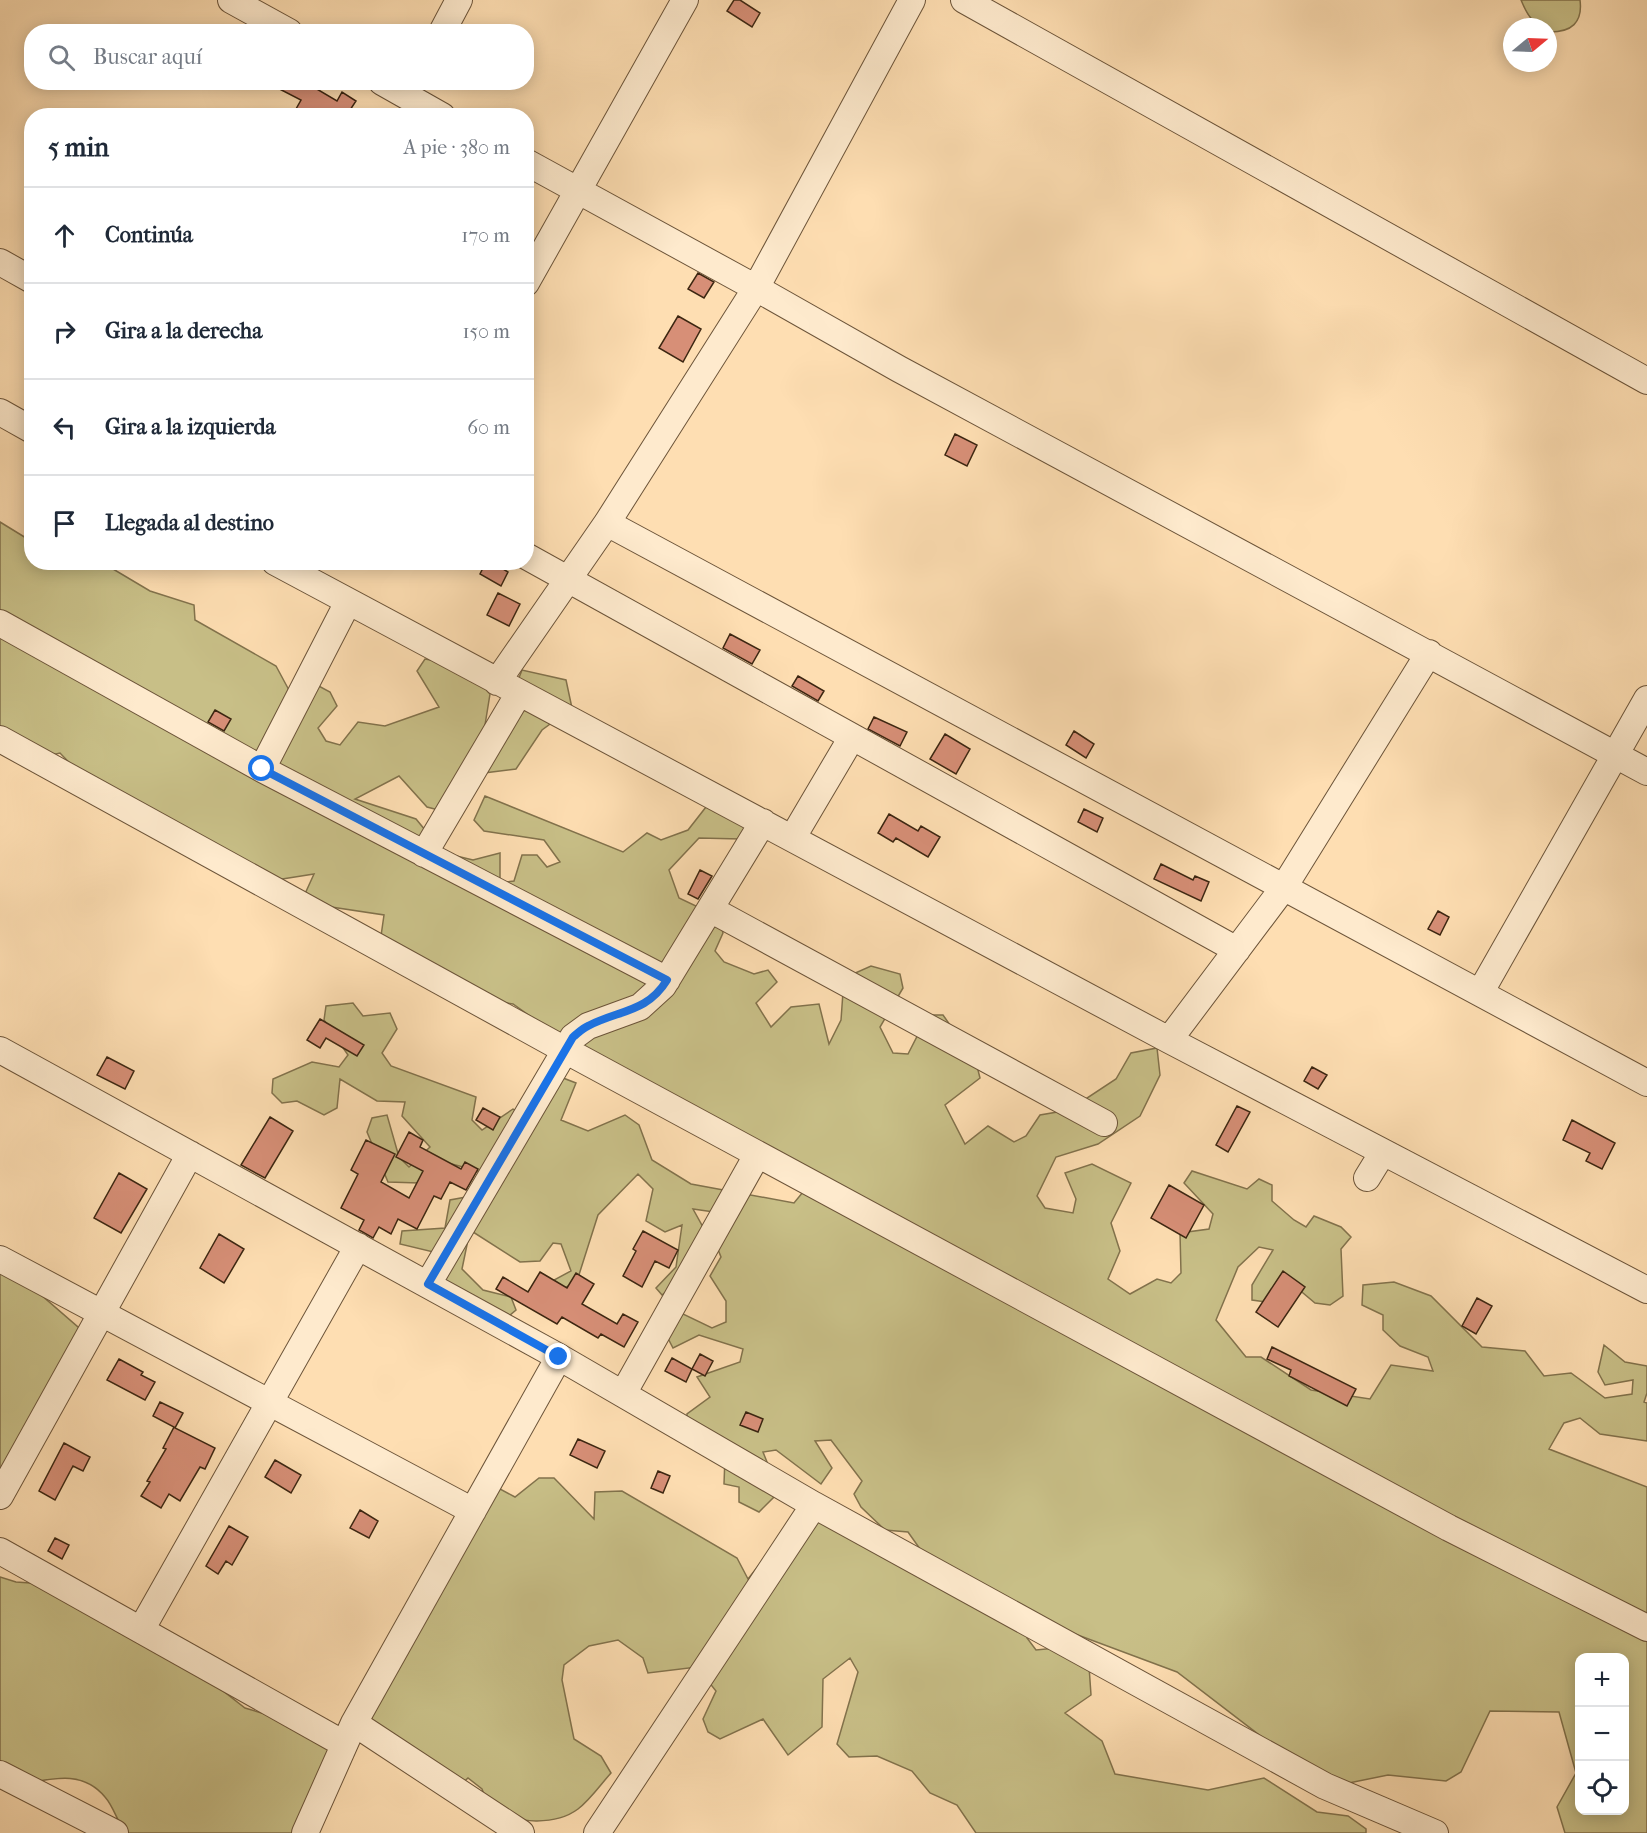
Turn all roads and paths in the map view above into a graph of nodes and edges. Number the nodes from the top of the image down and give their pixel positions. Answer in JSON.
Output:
{"nodes":[{"id":1,"x":231,"y":0,"type":"edge"},
{"id":2,"x":459,"y":0,"type":"edge"},
{"id":3,"x":685,"y":0,"type":"edge"},
{"id":4,"x":912,"y":0,"type":"edge"},
{"id":5,"x":964,"y":0,"type":"edge"},
{"id":6,"x":274,"y":24,"type":"edge"},
{"id":7,"x":446,"y":24,"type":"edge"},
{"id":8,"x":405,"y":98,"type":"edge"},
{"id":9,"x":426,"y":108,"type":"edge"},
{"id":10,"x":534,"y":166,"type":"edge"},
{"id":11,"x":578,"y":190,"type":"junction"},
{"id":12,"x":0,"y":262,"type":"edge"},
{"id":13,"x":534,"y":269,"type":"edge"},
{"id":14,"x":24,"y":276,"type":"edge"},
{"id":15,"x":756,"y":288,"type":"junction"},
{"id":16,"x":1647,"y":381,"type":"edge"},
{"id":17,"x":0,"y":412,"type":"edge"},
{"id":18,"x":24,"y":425,"type":"edge"},
{"id":19,"x":607,"y":523,"type":"junction"},
{"id":20,"x":534,"y":560,"type":"edge"},
{"id":21,"x":289,"y":570,"type":"edge"},
{"id":22,"x":568,"y":579,"type":"junction"},
{"id":23,"x":348,"y":603,"type":"junction"},
{"id":24,"x":0,"y":623,"type":"edge"},
{"id":25,"x":1429,"y":653,"type":"junction"},
{"id":26,"x":508,"y":687,"type":"junction"},
{"id":27,"x":1647,"y":699,"type":"edge"},
{"id":28,"x":852,"y":737,"type":"junction"},
{"id":29,"x":0,"y":739,"type":"edge"},
{"id":30,"x":1615,"y":755,"type":"junction"},
{"id":31,"x":262,"y":769,"type":"junction"},
{"id":32,"x":1647,"y":772,"type":"edge"},
{"id":33,"x":763,"y":822,"type":"junction"},
{"id":34,"x":793,"y":837,"type":"junction"},
{"id":35,"x":424,"y":854,"type":"junction"},
{"id":36,"x":1284,"y":887,"type":"junction"},
{"id":37,"x":710,"y":909,"type":"junction"},
{"id":38,"x":1237,"y":950,"type":"junction"},
{"id":39,"x":667,"y":980,"type":"junction"},
{"id":40,"x":1480,"y":993,"type":"junction"},
{"id":41,"x":1169,"y":1040,"type":"junction"},
{"id":42,"x":0,"y":1050,"type":"edge"},
{"id":43,"x":565,"y":1050,"type":"junction"},
{"id":44,"x":1647,"y":1083,"type":"edge"},
{"id":45,"x":1104,"y":1123,"type":"dead end"},
{"id":46,"x":1383,"y":1152,"type":"junction"},
{"id":47,"x":190,"y":1154,"type":"junction"},
{"id":48,"x":758,"y":1155,"type":"junction"},
{"id":49,"x":1367,"y":1178,"type":"dead end"},
{"id":50,"x":358,"y":1246,"type":"junction"},
{"id":51,"x":0,"y":1259,"type":"edge"},
{"id":52,"x":428,"y":1284,"type":"junction"},
{"id":53,"x":1647,"y":1290,"type":"edge"},
{"id":54,"x":102,"y":1313,"type":"junction"},
{"id":55,"x":559,"y":1357,"type":"junction"},
{"id":56,"x":623,"y":1394,"type":"junction"},
{"id":57,"x":270,"y":1402,"type":"junction"},
{"id":58,"x":0,"y":1496,"type":"edge"},
{"id":59,"x":814,"y":1505,"type":"junction"},
{"id":60,"x":473,"y":1511,"type":"junction"},
{"id":61,"x":0,"y":1551,"type":"edge"},
{"id":62,"x":1647,"y":1628,"type":"edge"},
{"id":63,"x":141,"y":1630,"type":"junction"},
{"id":64,"x":349,"y":1734,"type":"junction"},
{"id":65,"x":0,"y":1774,"type":"edge"},
{"id":66,"x":115,"y":1833,"type":"edge"},
{"id":67,"x":305,"y":1833,"type":"edge"},
{"id":68,"x":521,"y":1833,"type":"edge"},
{"id":69,"x":597,"y":1833,"type":"edge"},
{"id":70,"x":1435,"y":1833,"type":"edge"}],
"edges":[{"from":1,"to":6,"type":"street"},
{"from":2,"to":7,"type":"street"},
{"from":3,"to":11,"type":"street"},
{"from":4,"to":15,"type":"street"},
{"from":5,"to":16,"type":"street"},
{"from":8,"to":9,"type":"street"},
{"from":10,"to":11,"type":"street"},
{"from":11,"to":13,"type":"street"},
{"from":11,"to":15,"type":"street"},
{"from":12,"to":14,"type":"street"},
{"from":15,"to":19,"type":"street"},
{"from":15,"to":25,"type":"street"},
{"from":17,"to":18,"type":"street"},
{"from":19,"to":22,"type":"street"},
{"from":19,"to":36,"type":"street"},
{"from":20,"to":22,"type":"street"},
{"from":21,"to":23,"type":"street"},
{"from":22,"to":26,"type":"street"},
{"from":22,"to":28,"type":"street"},
{"from":23,"to":26,"type":"street"},
{"from":23,"to":31,"type":"street"},
{"from":24,"to":31,"type":"street"},
{"from":25,"to":30,"type":"street"},
{"from":25,"to":36,"type":"street"},
{"from":26,"to":33,"type":"street"},
{"from":26,"to":35,"type":"street"},
{"from":27,"to":30,"type":"street"},
{"from":28,"to":34,"type":"street"},
{"from":28,"to":38,"type":"street"},
{"from":29,"to":43,"type":"street"},
{"from":30,"to":32,"type":"street"},
{"from":30,"to":40,"type":"street"},
{"from":31,"to":35,"type":"street"},
{"from":33,"to":34,"type":"street"},
{"from":33,"to":37,"type":"street"},
{"from":34,"to":41,"type":"street"},
{"from":35,"to":39,"type":"street"},
{"from":36,"to":38,"type":"street"},
{"from":36,"to":40,"type":"street"},
{"from":37,"to":39,"type":"street"},
{"from":37,"to":45,"type":"street"},
{"from":38,"to":41,"type":"street"},
{"from":39,"to":43,"type":"street"},
{"from":40,"to":44,"type":"street"},
{"from":41,"to":46,"type":"street"},
{"from":42,"to":47,"type":"street"},
{"from":43,"to":48,"type":"street"},
{"from":43,"to":52,"type":"street"},
{"from":46,"to":49,"type":"street"},
{"from":46,"to":53,"type":"street"},
{"from":47,"to":50,"type":"street"},
{"from":47,"to":54,"type":"street"},
{"from":48,"to":56,"type":"street"},
{"from":48,"to":62,"type":"street"},
{"from":50,"to":52,"type":"street"},
{"from":50,"to":57,"type":"street"},
{"from":51,"to":54,"type":"street"},
{"from":52,"to":55,"type":"street"},
{"from":54,"to":57,"type":"street"},
{"from":54,"to":58,"type":"street"},
{"from":55,"to":56,"type":"street"},
{"from":55,"to":60,"type":"street"},
{"from":56,"to":59,"type":"street"},
{"from":57,"to":60,"type":"street"},
{"from":57,"to":63,"type":"street"},
{"from":59,"to":69,"type":"street"},
{"from":59,"to":70,"type":"street"},
{"from":60,"to":64,"type":"street"},
{"from":61,"to":63,"type":"street"},
{"from":63,"to":64,"type":"street"},
{"from":64,"to":67,"type":"street"},
{"from":64,"to":68,"type":"street"},
{"from":65,"to":66,"type":"street"}]}
